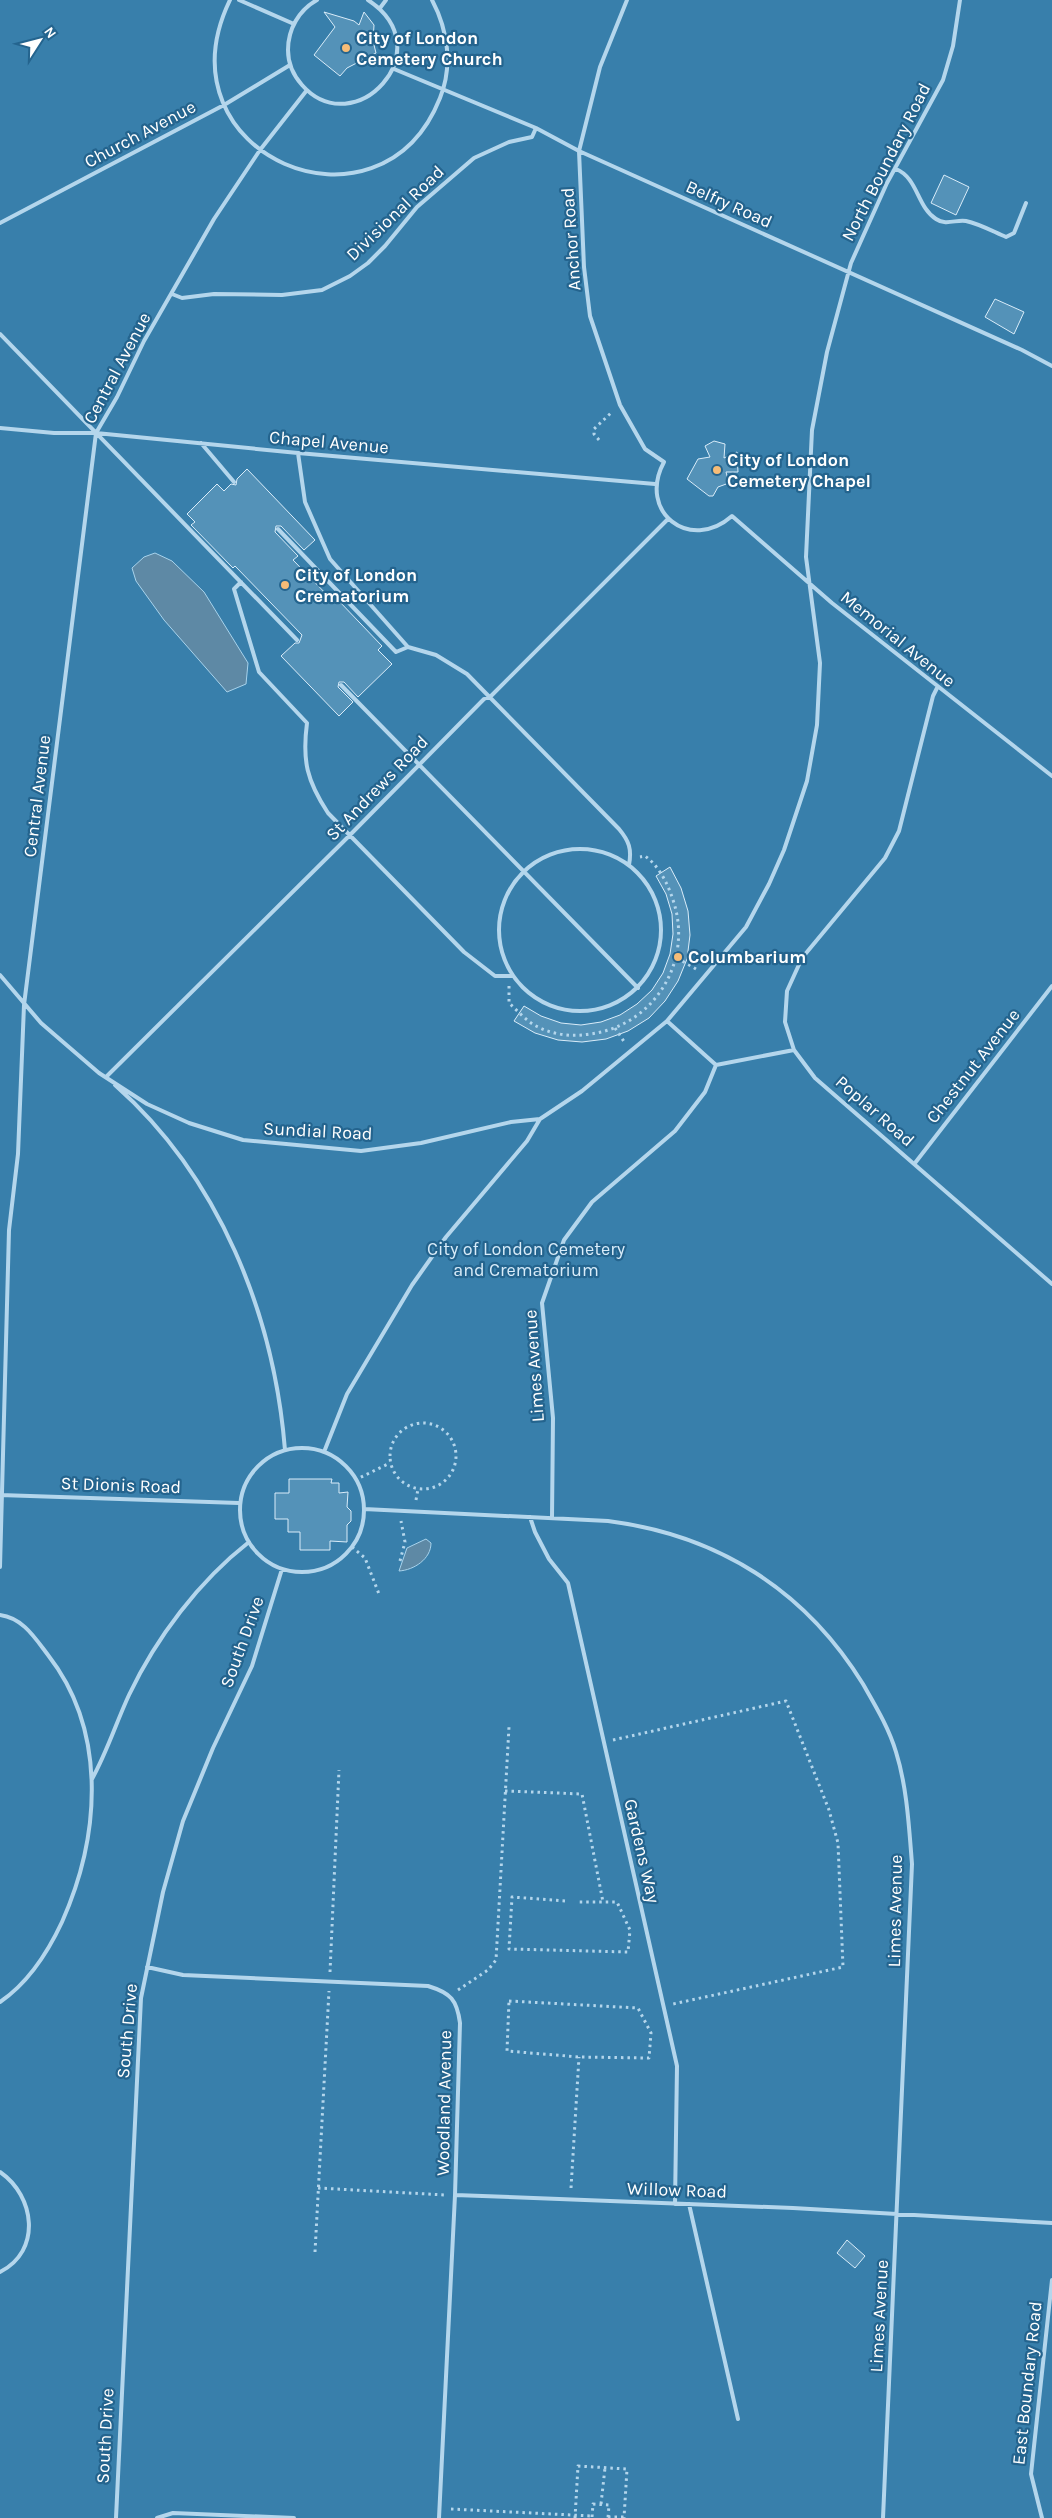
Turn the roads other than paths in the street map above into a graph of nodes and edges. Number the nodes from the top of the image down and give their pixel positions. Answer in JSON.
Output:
{"nodes":[{"id":1,"x":230,"y":0,"type":"edge"},
{"id":2,"x":239,"y":0,"type":"edge"},
{"id":3,"x":317,"y":0,"type":"edge"},
{"id":4,"x":368,"y":0,"type":"edge"},
{"id":5,"x":386,"y":0,"type":"edge"},
{"id":6,"x":432,"y":0,"type":"edge"},
{"id":7,"x":627,"y":0,"type":"edge"},
{"id":8,"x":960,"y":0,"type":"edge"},
{"id":9,"x":380,"y":8,"type":"junction"},
{"id":10,"x":294,"y":24,"type":"junction"},
{"id":11,"x":290,"y":65,"type":"junction"},
{"id":12,"x":394,"y":69,"type":"junction"},
{"id":13,"x":307,"y":90,"type":"junction"},
{"id":14,"x":443,"y":90,"type":"junction"},
{"id":15,"x":224,"y":105,"type":"junction"},
{"id":16,"x":536,"y":128,"type":"junction"},
{"id":17,"x":260,"y":150,"type":"junction"},
{"id":18,"x":579,"y":151,"type":"junction"},
{"id":19,"x":896,"y":168,"type":"junction"},
{"id":20,"x":1026,"y":203,"type":"dead end"},
{"id":21,"x":0,"y":223,"type":"edge"},
{"id":22,"x":848,"y":272,"type":"junction"},
{"id":23,"x":172,"y":294,"type":"junction"},
{"id":24,"x":0,"y":334,"type":"edge"},
{"id":25,"x":1052,"y":366,"type":"edge"},
{"id":26,"x":0,"y":428,"type":"edge"},
{"id":27,"x":96,"y":433,"type":"junction"},
{"id":28,"x":201,"y":444,"type":"junction"},
{"id":29,"x":298,"y":453,"type":"junction"},
{"id":30,"x":234,"y":482,"type":"dead end"},
{"id":31,"x":656,"y":484,"type":"junction"},
{"id":32,"x":668,"y":519,"type":"junction"},
{"id":33,"x":278,"y":529,"type":"dead end"},
{"id":34,"x":241,"y":582,"type":"junction"},
{"id":35,"x":809,"y":584,"type":"junction"},
{"id":36,"x":297,"y":640,"type":"dead end"},
{"id":37,"x":408,"y":647,"type":"junction"},
{"id":38,"x":341,"y":685,"type":"dead end"},
{"id":39,"x":938,"y":688,"type":"junction"},
{"id":40,"x":490,"y":696,"type":"junction"},
{"id":41,"x":418,"y":764,"type":"junction"},
{"id":42,"x":1052,"y":776,"type":"edge"},
{"id":43,"x":349,"y":836,"type":"junction"},
{"id":44,"x":629,"y":864,"type":"junction"},
{"id":45,"x":522,"y":871,"type":"junction"},
{"id":46,"x":0,"y":975,"type":"edge"},
{"id":47,"x":512,"y":976,"type":"junction"},
{"id":48,"x":1052,"y":986,"type":"edge"},
{"id":49,"x":638,"y":988,"type":"junction"},
{"id":50,"x":24,"y":1005,"type":"junction"},
{"id":51,"x":667,"y":1021,"type":"junction"},
{"id":52,"x":794,"y":1050,"type":"junction"},
{"id":53,"x":716,"y":1065,"type":"junction"},
{"id":54,"x":106,"y":1077,"type":"junction"},
{"id":55,"x":540,"y":1119,"type":"junction"},
{"id":56,"x":915,"y":1163,"type":"junction"},
{"id":57,"x":1052,"y":1284,"type":"edge"},
{"id":58,"x":285,"y":1450,"type":"junction"},
{"id":59,"x":324,"y":1452,"type":"junction"},
{"id":60,"x":1,"y":1495,"type":"edge"},
{"id":61,"x":240,"y":1503,"type":"junction"},
{"id":62,"x":364,"y":1509,"type":"junction"},
{"id":63,"x":530,"y":1517,"type":"junction"},
{"id":64,"x":552,"y":1517,"type":"junction"},
{"id":65,"x":249,"y":1542,"type":"junction"},
{"id":66,"x":0,"y":1567,"type":"edge"},
{"id":67,"x":282,"y":1569,"type":"junction"},
{"id":68,"x":0,"y":1615,"type":"edge"},
{"id":69,"x":92,"y":1779,"type":"junction"},
{"id":70,"x":147,"y":1967,"type":"junction"},
{"id":71,"x":0,"y":2002,"type":"edge"},
{"id":72,"x":0,"y":2172,"type":"edge"},
{"id":73,"x":455,"y":2195,"type":"junction"},
{"id":74,"x":675,"y":2204,"type":"junction"},
{"id":75,"x":689,"y":2204,"type":"junction"},
{"id":76,"x":898,"y":2213,"type":"junction"},
{"id":77,"x":1052,"y":2223,"type":"edge"},
{"id":78,"x":0,"y":2272,"type":"edge"},
{"id":79,"x":1052,"y":2280,"type":"edge"},
{"id":80,"x":738,"y":2419,"type":"dead end"},
{"id":81,"x":116,"y":2518,"type":"edge"},
{"id":82,"x":157,"y":2518,"type":"edge"},
{"id":83,"x":294,"y":2518,"type":"edge"},
{"id":84,"x":440,"y":2518,"type":"edge"},
{"id":85,"x":883,"y":2518,"type":"edge"},
{"id":86,"x":1042,"y":2518,"type":"edge"}],
"edges":[{"from":1,"to":15,"type":"lane"},
{"from":2,"to":10,"type":"lane"},
{"from":3,"to":10,"type":"lane"},
{"from":4,"to":9,"type":"lane"},
{"from":5,"to":9,"type":"lane"},
{"from":6,"to":14,"type":"lane"},
{"from":7,"to":18,"type":"lane","name":"Anchor Road"},
{"from":8,"to":19,"type":"lane","name":"North Boundary Road"},
{"from":9,"to":12,"type":"lane"},
{"from":10,"to":11,"type":"lane"},
{"from":11,"to":13,"type":"lane"},
{"from":11,"to":15,"type":"lane","name":"Church Avenue"},
{"from":12,"to":13,"type":"lane"},
{"from":12,"to":14,"type":"lane","name":"Belfry Road"},
{"from":13,"to":17,"type":"lane","name":"Central Avenue"},
{"from":14,"to":16,"type":"lane","name":"Belfry Road"},
{"from":14,"to":17,"type":"lane"},
{"from":15,"to":17,"type":"lane"},
{"from":15,"to":21,"type":"lane","name":"Church Avenue"},
{"from":16,"to":18,"type":"lane","name":"Belfry Road"},
{"from":16,"to":23,"type":"lane","name":"Divisional Road"},
{"from":17,"to":23,"type":"lane","name":"Central Avenue"},
{"from":18,"to":22,"type":"lane","name":"Belfry Road"},
{"from":18,"to":31,"type":"lane","name":"Anchor Road"},
{"from":19,"to":20,"type":"lane"},
{"from":19,"to":22,"type":"lane","name":"North Boundary Road"},
{"from":22,"to":25,"type":"lane","name":"Belfry Road"},
{"from":22,"to":35,"type":"lane","name":"North Boundary Road"},
{"from":23,"to":27,"type":"lane","name":"Central Avenue"},
{"from":24,"to":27,"type":"lane"},
{"from":26,"to":27,"type":"lane","name":"Chapel Avenue"},
{"from":27,"to":28,"type":"lane","name":"Chapel Avenue"},
{"from":27,"to":34,"type":"lane"},
{"from":27,"to":50,"type":"lane","name":"Central Avenue"},
{"from":28,"to":29,"type":"lane","name":"Chapel Avenue"},
{"from":28,"to":30,"type":"lane"},
{"from":29,"to":31,"type":"lane","name":"Chapel Avenue"},
{"from":29,"to":37,"type":"lane"},
{"from":31,"to":32,"type":"lane"},
{"from":32,"to":35,"type":"lane","name":"Memorial Avenue"},
{"from":32,"to":40,"type":"lane","name":"St Andrews Road"},
{"from":33,"to":37,"type":"lane"},
{"from":34,"to":36,"type":"lane"},
{"from":34,"to":43,"type":"lane"},
{"from":35,"to":39,"type":"lane","name":"Memorial Avenue"},
{"from":35,"to":51,"type":"lane","name":"North Boundary Road"},
{"from":37,"to":40,"type":"lane"},
{"from":38,"to":41,"type":"lane"},
{"from":39,"to":42,"type":"lane","name":"Memorial Avenue"},
{"from":39,"to":52,"type":"lane","name":"Poplar Road"},
{"from":40,"to":41,"type":"lane","name":"St Andrews Road"},
{"from":40,"to":44,"type":"lane"},
{"from":41,"to":43,"type":"lane","name":"St Andrews Road"},
{"from":41,"to":45,"type":"lane"},
{"from":43,"to":47,"type":"lane"},
{"from":43,"to":54,"type":"lane","name":"St Andrews Road"},
{"from":44,"to":45,"type":"lane"},
{"from":44,"to":49,"type":"lane"},
{"from":45,"to":47,"type":"lane"},
{"from":45,"to":49,"type":"lane"},
{"from":46,"to":50,"type":"lane"},
{"from":47,"to":49,"type":"lane"},
{"from":48,"to":56,"type":"lane","name":"Chestnut Avenue"},
{"from":50,"to":54,"type":"lane"},
{"from":50,"to":60,"type":"lane","name":"Central Avenue"},
{"from":51,"to":53,"type":"lane"},
{"from":51,"to":55,"type":"lane","name":"North Boundary Road"},
{"from":52,"to":53,"type":"lane"},
{"from":52,"to":56,"type":"lane","name":"Poplar Road"},
{"from":53,"to":64,"type":"lane","name":"Limes Avenue"},
{"from":54,"to":55,"type":"lane","name":"Sundial Road"},
{"from":54,"to":58,"type":"lane"},
{"from":55,"to":59,"type":"lane","name":"North Boundary Road"},
{"from":56,"to":57,"type":"lane","name":"Poplar Road"},
{"from":58,"to":59,"type":"lane"},
{"from":58,"to":61,"type":"lane"},
{"from":59,"to":62,"type":"lane"},
{"from":60,"to":61,"type":"lane","name":"St Dionis Road"},
{"from":60,"to":66,"type":"lane","name":"Central Avenue"},
{"from":61,"to":65,"type":"lane"},
{"from":62,"to":63,"type":"lane"},
{"from":62,"to":67,"type":"lane"},
{"from":63,"to":64,"type":"lane","name":"Limes Avenue"},
{"from":63,"to":74,"type":"lane","name":"Gardens Way"},
{"from":64,"to":76,"type":"lane","name":"Limes Avenue"},
{"from":65,"to":67,"type":"lane"},
{"from":65,"to":69,"type":"lane"},
{"from":67,"to":70,"type":"lane","name":"South Drive"},
{"from":68,"to":69,"type":"lane"},
{"from":69,"to":71,"type":"lane"},
{"from":70,"to":73,"type":"lane","name":"Woodland Avenue"},
{"from":70,"to":81,"type":"lane","name":"South Drive"},
{"from":72,"to":78,"type":"lane"},
{"from":73,"to":74,"type":"lane","name":"Willow Road"},
{"from":73,"to":84,"type":"lane","name":"Woodland Avenue"},
{"from":74,"to":75,"type":"lane","name":"Willow Road"},
{"from":75,"to":76,"type":"lane","name":"Willow Road"},
{"from":75,"to":80,"type":"lane"},
{"from":76,"to":77,"type":"lane"},
{"from":76,"to":85,"type":"lane","name":"Limes Avenue"},
{"from":79,"to":86,"type":"lane","name":"East Boundary Road"},
{"from":82,"to":83,"type":"lane"}]}
